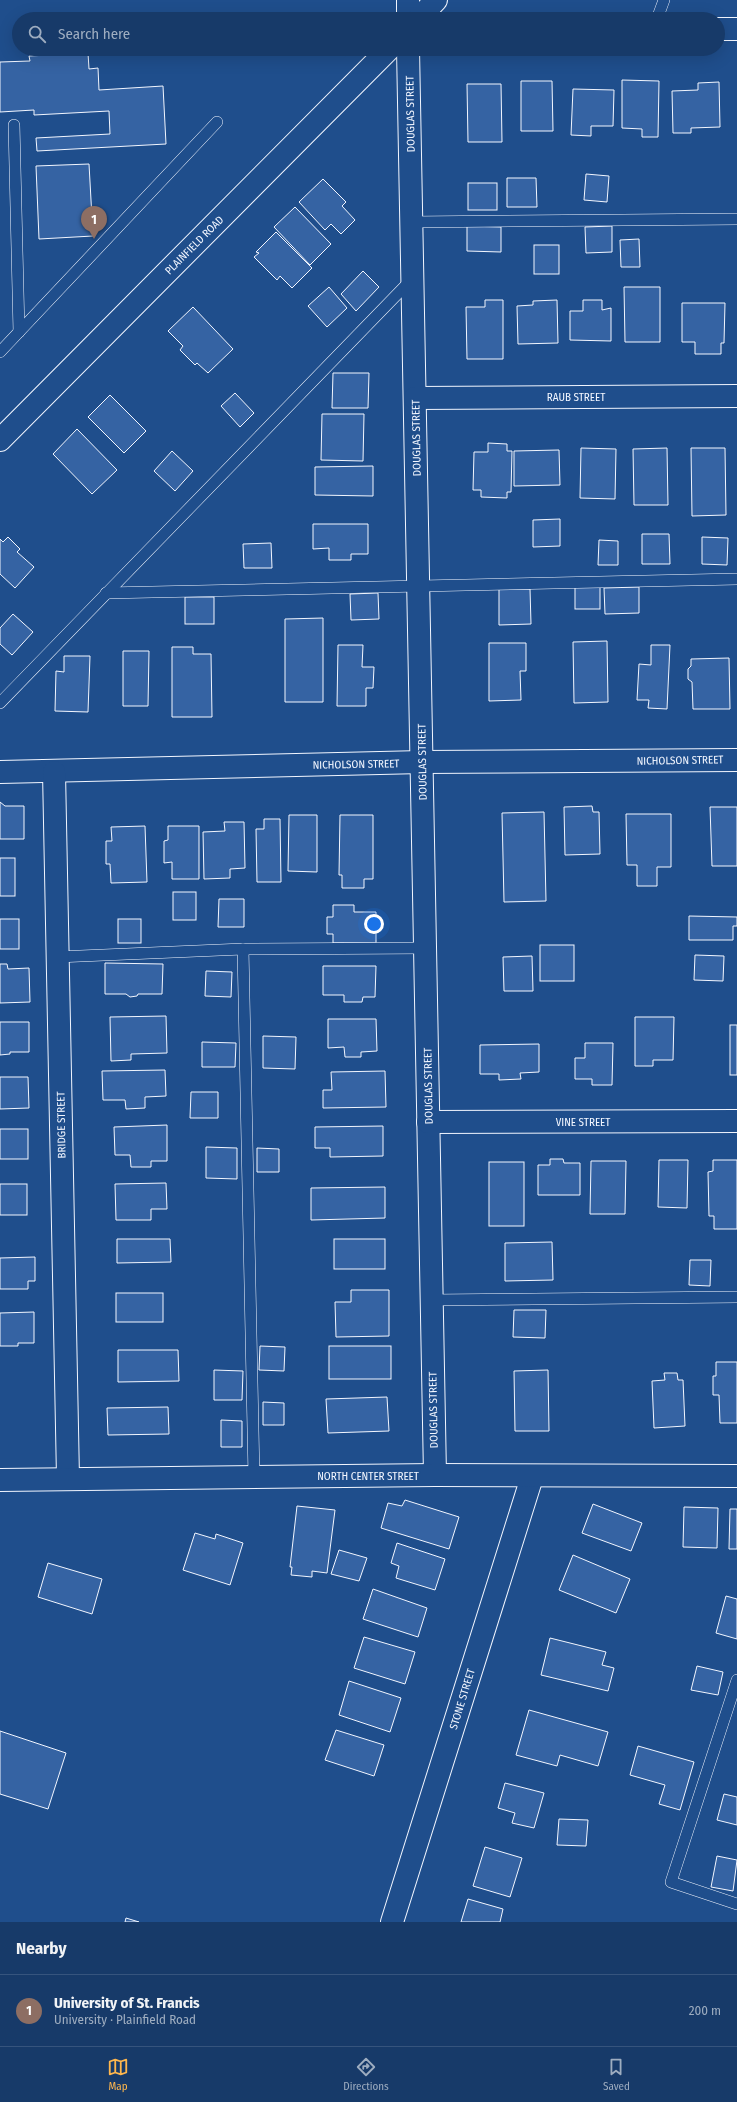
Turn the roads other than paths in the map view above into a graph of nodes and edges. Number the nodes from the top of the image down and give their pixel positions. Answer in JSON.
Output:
{"nodes":[{"id":1,"x":408,"y":0,"type":"edge"},
{"id":2,"x":436,"y":0,"type":"edge"},
{"id":3,"x":664,"y":0,"type":"edge"},
{"id":4,"x":408,"y":12,"type":"edge"},
{"id":5,"x":425,"y":12,"type":"edge"},
{"id":6,"x":660,"y":12,"type":"edge"},
{"id":7,"x":725,"y":29,"type":"edge"},
{"id":8,"x":737,"y":29,"type":"edge"},
{"id":9,"x":381,"y":56,"type":"edge"},
{"id":10,"x":408,"y":56,"type":"edge"},
{"id":11,"x":217,"y":122,"type":"dead end"},
{"id":12,"x":14,"y":125,"type":"dead end"},
{"id":13,"x":737,"y":219,"type":"edge"},
{"id":14,"x":412,"y":222,"type":"junction"},
{"id":15,"x":413,"y":279,"type":"junction"},
{"id":16,"x":19,"y":332,"type":"junction"},
{"id":17,"x":0,"y":352,"type":"edge"},
{"id":18,"x":737,"y":396,"type":"edge"},
{"id":19,"x":415,"y":398,"type":"junction"},
{"id":20,"x":0,"y":440,"type":"edge"},
{"id":21,"x":737,"y":579,"type":"edge"},
{"id":22,"x":419,"y":585,"type":"junction"},
{"id":23,"x":106,"y":593,"type":"junction"},
{"id":24,"x":0,"y":703,"type":"edge"},
{"id":25,"x":737,"y":760,"type":"edge"},
{"id":26,"x":422,"y":762,"type":"junction"},
{"id":27,"x":0,"y":772,"type":"edge"},
{"id":28,"x":54,"y":772,"type":"junction"},
{"id":29,"x":425,"y":948,"type":"junction"},
{"id":30,"x":243,"y":949,"type":"junction"},
{"id":31,"x":57,"y":957,"type":"junction"},
{"id":32,"x":737,"y":1121,"type":"edge"},
{"id":33,"x":428,"y":1122,"type":"junction"},
{"id":34,"x":737,"y":1297,"type":"edge"},
{"id":35,"x":432,"y":1300,"type":"junction"},
{"id":36,"x":435,"y":1475,"type":"junction"},
{"id":37,"x":737,"y":1476,"type":"edge"},
{"id":38,"x":254,"y":1477,"type":"junction"},
{"id":39,"x":532,"y":1477,"type":"junction"},
{"id":40,"x":68,"y":1478,"type":"junction"},
{"id":41,"x":0,"y":1480,"type":"edge"},
{"id":42,"x":737,"y":1680,"type":"edge"},
{"id":43,"x":737,"y":1904,"type":"edge"},
{"id":44,"x":392,"y":1922,"type":"edge"}],
"edges":[{"from":1,"to":4,"type":"street"},
{"from":2,"to":5,"type":"street"},
{"from":3,"to":6,"type":"lane"},
{"from":7,"to":8,"type":"street"},
{"from":9,"to":20,"type":"street","name":"PLAINFIELD ROAD"},
{"from":10,"to":14,"type":"street","name":"DOUGLAS STREET"},
{"from":11,"to":16,"type":"lane"},
{"from":12,"to":16,"type":"lane"},
{"from":13,"to":14,"type":"lane"},
{"from":14,"to":15,"type":"street","name":"DOUGLAS STREET"},
{"from":15,"to":19,"type":"street","name":"DOUGLAS STREET"},
{"from":15,"to":23,"type":"lane"},
{"from":16,"to":17,"type":"lane"},
{"from":18,"to":19,"type":"street","name":"RAUB STREET"},
{"from":19,"to":22,"type":"street","name":"DOUGLAS STREET"},
{"from":21,"to":22,"type":"lane"},
{"from":22,"to":23,"type":"lane"},
{"from":22,"to":26,"type":"street","name":"DOUGLAS STREET"},
{"from":23,"to":24,"type":"lane"},
{"from":25,"to":26,"type":"street","name":"NICHOLSON STREET"},
{"from":26,"to":28,"type":"street","name":"NICHOLSON STREET"},
{"from":26,"to":29,"type":"street","name":"DOUGLAS STREET"},
{"from":27,"to":28,"type":"street","name":"NICHOLSON STREET"},
{"from":28,"to":31,"type":"street","name":"BRIDGE STREET"},
{"from":29,"to":30,"type":"lane"},
{"from":29,"to":33,"type":"street","name":"DOUGLAS STREET"},
{"from":30,"to":31,"type":"lane"},
{"from":30,"to":38,"type":"lane"},
{"from":31,"to":40,"type":"street","name":"BRIDGE STREET"},
{"from":32,"to":33,"type":"street","name":"VINE STREET"},
{"from":33,"to":35,"type":"street","name":"DOUGLAS STREET"},
{"from":34,"to":35,"type":"lane"},
{"from":35,"to":36,"type":"street","name":"DOUGLAS STREET"},
{"from":36,"to":38,"type":"street","name":"NORTH CENTER STREET"},
{"from":36,"to":39,"type":"street","name":"NORTH CENTER STREET"},
{"from":37,"to":39,"type":"street","name":"NORTH CENTER STREET"},
{"from":38,"to":40,"type":"street","name":"NORTH CENTER STREET"},
{"from":39,"to":44,"type":"street","name":"STONE STREET"},
{"from":40,"to":41,"type":"street","name":"NORTH CENTER STREET"},
{"from":42,"to":43,"type":"lane"}]}
